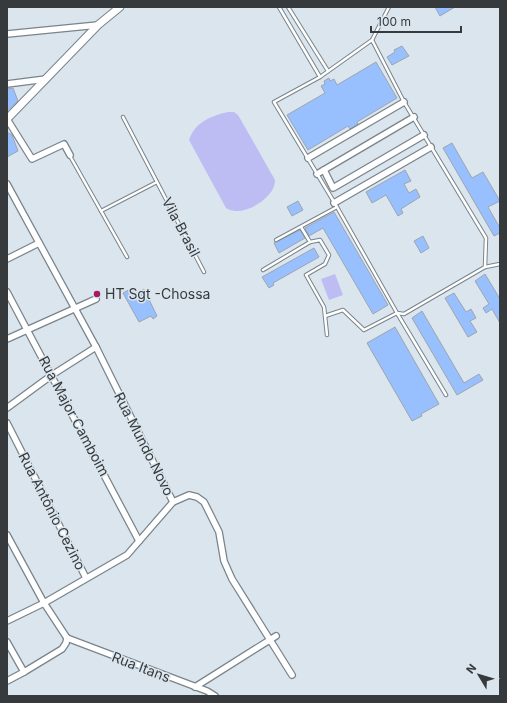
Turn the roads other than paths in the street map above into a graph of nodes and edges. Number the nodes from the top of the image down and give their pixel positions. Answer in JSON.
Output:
{"nodes":[{"id":1,"x":120,"y":7,"type":"edge"},
{"id":2,"x":279,"y":7,"type":"edge"},
{"id":3,"x":288,"y":7,"type":"edge"},
{"id":4,"x":389,"y":7,"type":"edge"},
{"id":5,"x":98,"y":25,"type":"junction"},
{"id":6,"x":7,"y":34,"type":"edge"},
{"id":7,"x":372,"y":40,"type":"junction"},
{"id":8,"x":328,"y":71,"type":"junction"},
{"id":9,"x":320,"y":77,"type":"junction"},
{"id":10,"x":46,"y":78,"type":"junction"},
{"id":11,"x":7,"y":84,"type":"edge"},
{"id":12,"x":404,"y":102,"type":"junction"},
{"id":13,"x":123,"y":117,"type":"dead end"},
{"id":14,"x":414,"y":117,"type":"junction"},
{"id":15,"x":7,"y":119,"type":"edge"},
{"id":16,"x":424,"y":135,"type":"junction"},
{"id":17,"x":431,"y":147,"type":"junction"},
{"id":18,"x":70,"y":155,"type":"joint"},
{"id":19,"x":308,"y":158,"type":"junction"},
{"id":20,"x":324,"y":170,"type":"junction"},
{"id":21,"x":317,"y":174,"type":"junction"},
{"id":22,"x":157,"y":182,"type":"junction"},
{"id":23,"x":7,"y":184,"type":"edge"},
{"id":24,"x":336,"y":205,"type":"junction"},
{"id":25,"x":101,"y":211,"type":"junction"},
{"id":26,"x":301,"y":227,"type":"junction"},
{"id":27,"x":276,"y":240,"type":"dead end"},
{"id":28,"x":310,"y":242,"type":"junction"},
{"id":29,"x":39,"y":243,"type":"junction"},
{"id":30,"x":127,"y":257,"type":"dead end"},
{"id":31,"x":7,"y":259,"type":"edge"},
{"id":32,"x":500,"y":264,"type":"edge"},
{"id":33,"x":485,"y":267,"type":"junction"},
{"id":34,"x":263,"y":270,"type":"dead end"},
{"id":35,"x":204,"y":272,"type":"dead end"},
{"id":36,"x":7,"y":292,"type":"edge"},
{"id":37,"x":96,"y":299,"type":"dead end"},
{"id":38,"x":75,"y":309,"type":"junction"},
{"id":39,"x":397,"y":313,"type":"junction"},
{"id":40,"x":326,"y":316,"type":"junction"},
{"id":41,"x":28,"y":329,"type":"junction"},
{"id":42,"x":327,"y":336,"type":"dead end"},
{"id":43,"x":7,"y":339,"type":"edge"},
{"id":44,"x":96,"y":347,"type":"junction"},
{"id":45,"x":52,"y":375,"type":"junction"},
{"id":46,"x":446,"y":395,"type":"dead end"},
{"id":47,"x":7,"y":408,"type":"edge"},
{"id":48,"x":7,"y":423,"type":"edge"},
{"id":49,"x":173,"y":502,"type":"junction"},
{"id":50,"x":7,"y":534,"type":"edge"},
{"id":51,"x":139,"y":541,"type":"junction"},
{"id":52,"x":86,"y":578,"type":"junction"},
{"id":53,"x":44,"y":603,"type":"junction"},
{"id":54,"x":7,"y":622,"type":"edge"},
{"id":55,"x":276,"y":636,"type":"dead end"},
{"id":56,"x":67,"y":638,"type":"junction"},
{"id":57,"x":269,"y":640,"type":"junction"},
{"id":58,"x":7,"y":642,"type":"edge"},
{"id":59,"x":24,"y":672,"type":"junction"},
{"id":60,"x":292,"y":675,"type":"dead end"},
{"id":61,"x":7,"y":680,"type":"edge"},
{"id":62,"x":195,"y":687,"type":"junction"},
{"id":63,"x":215,"y":696,"type":"edge"}],
"edges":[{"from":1,"to":5,"type":"street"},
{"from":2,"to":9,"type":"lane"},
{"from":3,"to":8,"type":"lane"},
{"from":4,"to":7,"type":"lane"},
{"from":5,"to":6,"type":"street"},
{"from":5,"to":10,"type":"street"},
{"from":7,"to":8,"type":"lane"},
{"from":7,"to":12,"type":"lane"},
{"from":8,"to":9,"type":"lane"},
{"from":9,"to":19,"type":"lane"},
{"from":10,"to":11,"type":"street"},
{"from":10,"to":15,"type":"street"},
{"from":12,"to":14,"type":"lane"},
{"from":12,"to":19,"type":"street"},
{"from":13,"to":22,"type":"lane","name":"Vila Brasil"},
{"from":14,"to":16,"type":"lane"},
{"from":14,"to":20,"type":"street"},
{"from":15,"to":18,"type":"street"},
{"from":16,"to":17,"type":"lane"},
{"from":16,"to":20,"type":"street"},
{"from":17,"to":24,"type":"street"},
{"from":17,"to":33,"type":"lane"},
{"from":18,"to":25,"type":"lane"},
{"from":19,"to":21,"type":"lane"},
{"from":20,"to":21,"type":"street"},
{"from":21,"to":24,"type":"lane"},
{"from":22,"to":25,"type":"lane","name":"Vila Brasil"},
{"from":22,"to":35,"type":"lane","name":"Vila Brasil"},
{"from":23,"to":29,"type":"street","name":"Rua Mundo Novo"},
{"from":24,"to":26,"type":"lane"},
{"from":24,"to":39,"type":"lane"},
{"from":25,"to":30,"type":"lane"},
{"from":26,"to":27,"type":"lane"},
{"from":26,"to":28,"type":"lane"},
{"from":28,"to":34,"type":"lane"},
{"from":28,"to":40,"type":"lane"},
{"from":29,"to":31,"type":"street"},
{"from":29,"to":38,"type":"street","name":"Rua Mundo Novo"},
{"from":32,"to":33,"type":"lane"},
{"from":33,"to":39,"type":"lane"},
{"from":36,"to":41,"type":"street","name":"Rua Major Camboim"},
{"from":37,"to":38,"type":"street"},
{"from":38,"to":41,"type":"street"},
{"from":38,"to":44,"type":"street","name":"Rua Mundo Novo"},
{"from":39,"to":40,"type":"lane"},
{"from":39,"to":46,"type":"lane"},
{"from":40,"to":42,"type":"lane"},
{"from":41,"to":43,"type":"street"},
{"from":41,"to":45,"type":"street","name":"Rua Major Camboim"},
{"from":44,"to":45,"type":"street"},
{"from":44,"to":49,"type":"street","name":"Rua Mundo Novo"},
{"from":45,"to":47,"type":"street"},
{"from":45,"to":51,"type":"street","name":"Rua Major Camboim"},
{"from":48,"to":52,"type":"street","name":"Rua Antônio Cezino"},
{"from":49,"to":51,"type":"street"},
{"from":49,"to":57,"type":"street","name":"Rua Mundo Novo"},
{"from":50,"to":53,"type":"street"},
{"from":51,"to":52,"type":"street"},
{"from":52,"to":53,"type":"street"},
{"from":53,"to":54,"type":"street"},
{"from":53,"to":56,"type":"street"},
{"from":55,"to":57,"type":"street"},
{"from":56,"to":59,"type":"street"},
{"from":56,"to":62,"type":"street","name":"Rua Itans"},
{"from":57,"to":60,"type":"street","name":"Rua Mundo Novo"},
{"from":57,"to":62,"type":"street"},
{"from":58,"to":59,"type":"street"},
{"from":59,"to":61,"type":"street"},
{"from":62,"to":63,"type":"street","name":"Rua Itans"}]}
